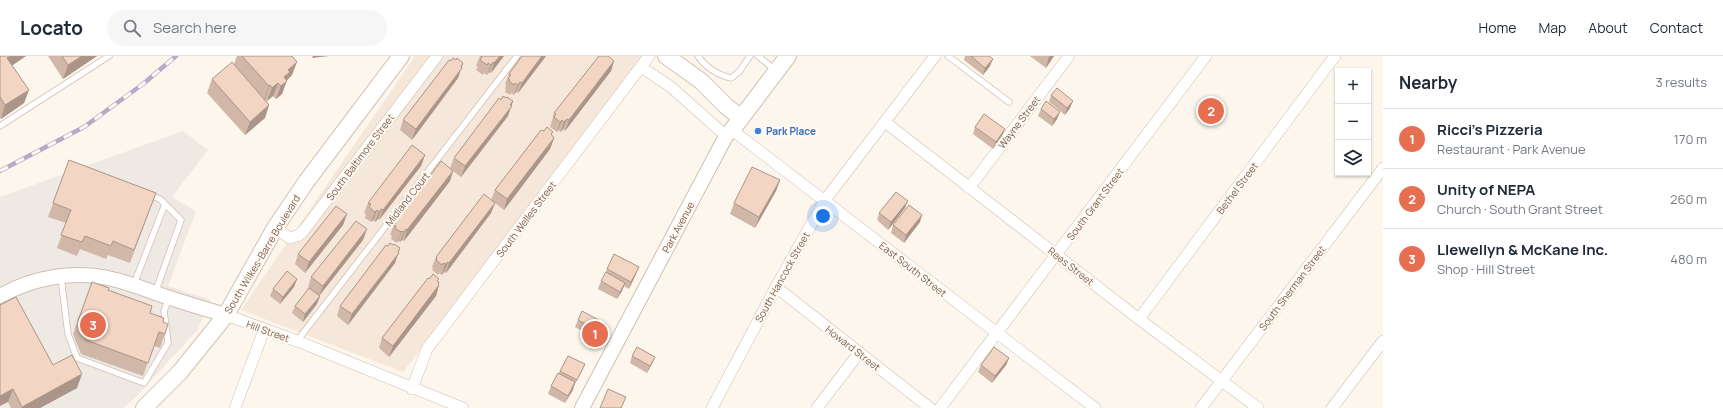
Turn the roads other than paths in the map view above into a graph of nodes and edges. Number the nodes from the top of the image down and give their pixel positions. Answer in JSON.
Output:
{"nodes":[{"id":1,"x":109,"y":56,"type":"edge"},
{"id":2,"x":401,"y":56,"type":"edge"},
{"id":3,"x":437,"y":56,"type":"edge"},
{"id":4,"x":517,"y":56,"type":"edge"},
{"id":5,"x":649,"y":56,"type":"edge"},
{"id":6,"x":698,"y":56,"type":"edge"},
{"id":7,"x":750,"y":56,"type":"edge"},
{"id":8,"x":758,"y":56,"type":"edge"},
{"id":9,"x":788,"y":56,"type":"edge"},
{"id":10,"x":935,"y":56,"type":"edge"},
{"id":11,"x":948,"y":56,"type":"edge"},
{"id":12,"x":1069,"y":56,"type":"edge"},
{"id":13,"x":1206,"y":56,"type":"edge"},
{"id":14,"x":1335,"y":56,"type":"edge"},
{"id":15,"x":671,"y":60,"type":"edge"},
{"id":16,"x":641,"y":67,"type":"junction"},
{"id":17,"x":776,"y":72,"type":"junction"},
{"id":18,"x":1009,"y":102,"type":"dead end"},
{"id":19,"x":885,"y":122,"type":"junction"},
{"id":20,"x":0,"y":126,"type":"edge"},
{"id":21,"x":733,"y":128,"type":"junction"},
{"id":22,"x":1383,"y":168,"type":"edge"},
{"id":23,"x":969,"y":188,"type":"junction"},
{"id":24,"x":140,"y":191,"type":"edge"},
{"id":25,"x":825,"y":200,"type":"junction"},
{"id":26,"x":165,"y":204,"type":"junction"},
{"id":27,"x":275,"y":228,"type":"junction"},
{"id":28,"x":1056,"y":255,"type":"junction"},
{"id":29,"x":61,"y":275,"type":"junction"},
{"id":30,"x":134,"y":286,"type":"junction"},
{"id":31,"x":776,"y":287,"type":"junction"},
{"id":32,"x":162,"y":295,"type":"junction"},
{"id":33,"x":0,"y":296,"type":"edge"},
{"id":34,"x":226,"y":315,"type":"junction"},
{"id":35,"x":1139,"y":319,"type":"junction"},
{"id":36,"x":264,"y":330,"type":"junction"},
{"id":37,"x":996,"y":333,"type":"junction"},
{"id":38,"x":298,"y":341,"type":"junction"},
{"id":39,"x":1383,"y":341,"type":"edge"},
{"id":40,"x":859,"y":353,"type":"junction"},
{"id":41,"x":1222,"y":381,"type":"junction"},
{"id":42,"x":412,"y":389,"type":"junction"},
{"id":43,"x":144,"y":408,"type":"edge"},
{"id":44,"x":235,"y":408,"type":"edge"},
{"id":45,"x":463,"y":408,"type":"edge"},
{"id":46,"x":582,"y":408,"type":"edge"},
{"id":47,"x":712,"y":408,"type":"edge"},
{"id":48,"x":817,"y":408,"type":"edge"},
{"id":49,"x":930,"y":408,"type":"edge"},
{"id":50,"x":940,"y":408,"type":"edge"},
{"id":51,"x":1095,"y":408,"type":"edge"},
{"id":52,"x":1201,"y":408,"type":"edge"},
{"id":53,"x":1258,"y":408,"type":"edge"},
{"id":54,"x":1332,"y":408,"type":"edge"}],
"edges":[{"from":1,"to":20,"type":"lane"},
{"from":2,"to":27,"type":"main road","name":"South Wilkes-Barre Boulevard"},
{"from":3,"to":27,"type":"street","name":"South Baltimore Street"},
{"from":4,"to":38,"type":"lane","name":"Midland Court"},
{"from":5,"to":16,"type":"street","name":"South Welles Street"},
{"from":6,"to":7,"type":"lane"},
{"from":8,"to":17,"type":"lane"},
{"from":9,"to":17,"type":"main road","name":"Park Avenue"},
{"from":10,"to":19,"type":"street","name":"South Hancock Street"},
{"from":11,"to":18,"type":"lane"},
{"from":12,"to":23,"type":"street","name":"Wayne Street"},
{"from":13,"to":28,"type":"street","name":"South Grant Street"},
{"from":14,"to":35,"type":"street","name":"Bethel Street"},
{"from":15,"to":21,"type":"main road"},
{"from":16,"to":21,"type":"street","name":"East South Street"},
{"from":16,"to":42,"type":"street","name":"South Welles Street"},
{"from":17,"to":21,"type":"main road","name":"Park Avenue"},
{"from":19,"to":23,"type":"street","name":"Rees Street"},
{"from":19,"to":25,"type":"street","name":"South Hancock Street"},
{"from":21,"to":25,"type":"street","name":"East South Street"},
{"from":21,"to":46,"type":"street","name":"Park Avenue"},
{"from":22,"to":41,"type":"street","name":"South Sherman Street"},
{"from":23,"to":28,"type":"street","name":"Rees Street"},
{"from":24,"to":26,"type":"lane"},
{"from":25,"to":31,"type":"street","name":"South Hancock Street"},
{"from":25,"to":37,"type":"street","name":"East South Street"},
{"from":26,"to":30,"type":"lane"},
{"from":26,"to":32,"type":"lane"},
{"from":27,"to":34,"type":"main road","name":"South Wilkes-Barre Boulevard"},
{"from":28,"to":35,"type":"street","name":"Rees Street"},
{"from":28,"to":37,"type":"street","name":"South Grant Street"},
{"from":29,"to":30,"type":"street","name":"Hill Street"},
{"from":29,"to":32,"type":"lane"},
{"from":29,"to":33,"type":"street","name":"Hill Street"},
{"from":30,"to":32,"type":"street","name":"Hill Street"},
{"from":31,"to":40,"type":"street","name":"Howard Street"},
{"from":31,"to":47,"type":"street","name":"South Hancock Street"},
{"from":32,"to":34,"type":"street","name":"Hill Street"},
{"from":34,"to":36,"type":"street","name":"Hill Street"},
{"from":34,"to":43,"type":"main road","name":"South Wilkes-Barre Boulevard"},
{"from":35,"to":41,"type":"street","name":"Rees Street"},
{"from":36,"to":38,"type":"street","name":"Hill Street"},
{"from":36,"to":44,"type":"street"},
{"from":37,"to":50,"type":"street","name":"South Grant Street"},
{"from":37,"to":51,"type":"street","name":"East South Street"},
{"from":38,"to":42,"type":"street","name":"Hill Street"},
{"from":39,"to":54,"type":"street"},
{"from":40,"to":48,"type":"street"},
{"from":40,"to":49,"type":"street","name":"Howard Street"},
{"from":41,"to":52,"type":"street","name":"South Sherman Street"},
{"from":41,"to":53,"type":"street","name":"Rees Street"},
{"from":42,"to":45,"type":"street","name":"Hill Street"}]}
